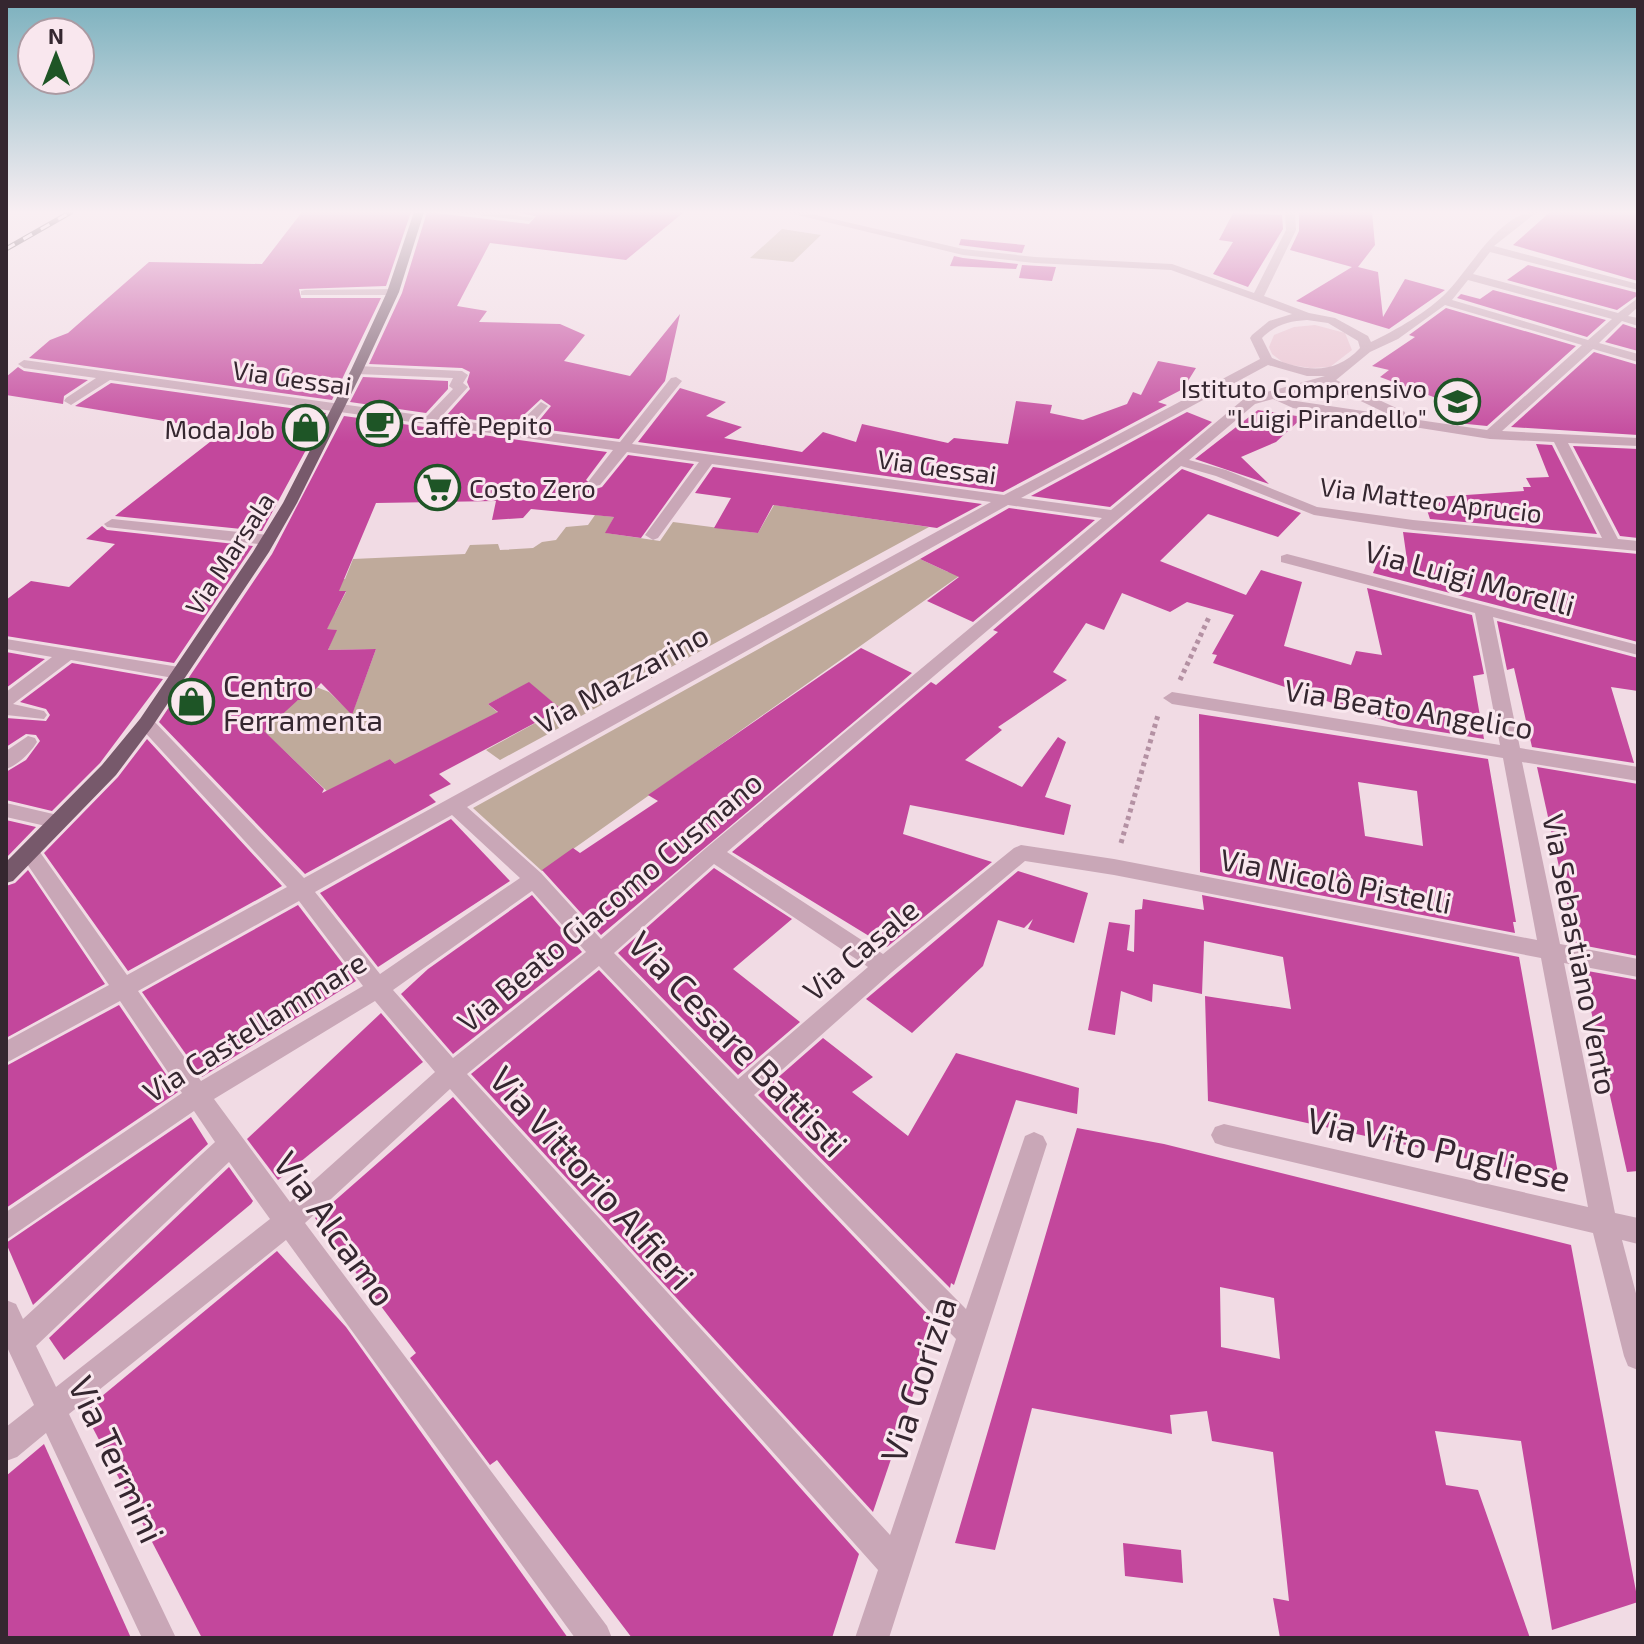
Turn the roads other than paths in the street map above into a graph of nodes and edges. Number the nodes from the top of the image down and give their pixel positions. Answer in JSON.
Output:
{"nodes":[{"id":1,"x":394,"y":289,"type":"edge"},
{"id":2,"x":1230,"y":289,"type":"edge"},
{"id":3,"x":1262,"y":289,"type":"edge"},
{"id":4,"x":1454,"y":289,"type":"edge"},
{"id":5,"x":1513,"y":289,"type":"edge"},
{"id":6,"x":393,"y":292,"type":"junction"},
{"id":7,"x":305,"y":293,"type":"dead end"},
{"id":8,"x":1257,"y":299,"type":"junction"},
{"id":9,"x":1443,"y":301,"type":"junction"},
{"id":10,"x":1638,"y":301,"type":"edge"},
{"id":11,"x":1307,"y":316,"type":"junction"},
{"id":12,"x":1620,"y":318,"type":"junction"},
{"id":13,"x":1638,"y":322,"type":"edge"},
{"id":14,"x":1354,"y":330,"type":"junction"},
{"id":15,"x":1394,"y":336,"type":"junction"},
{"id":16,"x":1591,"y":344,"type":"junction"},
{"id":17,"x":1366,"y":349,"type":"junction"},
{"id":18,"x":1638,"y":358,"type":"edge"},
{"id":19,"x":1267,"y":360,"type":"junction"},
{"id":20,"x":24,"y":364,"type":"dead end"},
{"id":21,"x":1284,"y":368,"type":"junction"},
{"id":22,"x":357,"y":370,"type":"junction"},
{"id":23,"x":107,"y":376,"type":"junction"},
{"id":24,"x":1332,"y":376,"type":"junction"},
{"id":25,"x":676,"y":381,"type":"dead end"},
{"id":26,"x":1273,"y":394,"type":"junction"},
{"id":27,"x":71,"y":401,"type":"dead end"},
{"id":28,"x":541,"y":406,"type":"dead end"},
{"id":29,"x":335,"y":408,"type":"junction"},
{"id":30,"x":430,"y":421,"type":"junction"},
{"id":31,"x":1425,"y":426,"type":"junction"},
{"id":32,"x":517,"y":433,"type":"junction"},
{"id":33,"x":1490,"y":435,"type":"junction"},
{"id":34,"x":1559,"y":439,"type":"junction"},
{"id":35,"x":1638,"y":442,"type":"edge"},
{"id":36,"x":623,"y":447,"type":"junction"},
{"id":37,"x":708,"y":459,"type":"junction"},
{"id":38,"x":1178,"y":461,"type":"junction"},
{"id":39,"x":595,"y":482,"type":"dead end"},
{"id":40,"x":1007,"y":500,"type":"junction"},
{"id":41,"x":1113,"y":515,"type":"junction"},
{"id":42,"x":112,"y":524,"type":"dead end"},
{"id":43,"x":653,"y":535,"type":"dead end"},
{"id":44,"x":268,"y":540,"type":"junction"},
{"id":45,"x":1612,"y":543,"type":"junction"},
{"id":46,"x":1638,"y":546,"type":"edge"},
{"id":47,"x":1287,"y":559,"type":"dead end"},
{"id":48,"x":1483,"y":610,"type":"junction"},
{"id":49,"x":6,"y":644,"type":"edge"},
{"id":50,"x":1638,"y":650,"type":"edge"},
{"id":51,"x":65,"y":656,"type":"junction"},
{"id":52,"x":179,"y":673,"type":"junction"},
{"id":53,"x":1172,"y":698,"type":"road end"},
{"id":54,"x":6,"y":701,"type":"edge"},
{"id":55,"x":6,"y":709,"type":"edge"},
{"id":56,"x":38,"y":715,"type":"dead end"},
{"id":57,"x":146,"y":723,"type":"junction"},
{"id":58,"x":28,"y":742,"type":"dead end"},
{"id":59,"x":1510,"y":754,"type":"junction"},
{"id":60,"x":6,"y":762,"type":"edge"},
{"id":61,"x":1638,"y":774,"type":"edge"},
{"id":62,"x":453,"y":805,"type":"junction"},
{"id":63,"x":6,"y":810,"type":"edge"},
{"id":64,"x":59,"y":822,"type":"junction"},
{"id":65,"x":30,"y":853,"type":"junction"},
{"id":66,"x":713,"y":853,"type":"junction"},
{"id":67,"x":1021,"y":853,"type":"joint"},
{"id":68,"x":6,"y":875,"type":"edge"},
{"id":69,"x":534,"y":879,"type":"junction"},
{"id":70,"x":302,"y":890,"type":"junction"},
{"id":71,"x":1551,"y":952,"type":"junction"},
{"id":72,"x":600,"y":953,"type":"junction"},
{"id":73,"x":884,"y":966,"type":"junction"},
{"id":74,"x":1638,"y":968,"type":"edge"},
{"id":75,"x":124,"y":986,"type":"junction"},
{"id":76,"x":378,"y":988,"type":"junction"},
{"id":77,"x":6,"y":1053,"type":"edge"},
{"id":78,"x":451,"y":1073,"type":"junction"},
{"id":79,"x":739,"y":1093,"type":"junction"},
{"id":80,"x":197,"y":1096,"type":"junction"},
{"id":81,"x":1224,"y":1135,"type":"dead end"},
{"id":82,"x":231,"y":1144,"type":"junction"},
{"id":83,"x":1034,"y":1144,"type":"dead end"},
{"id":84,"x":287,"y":1222,"type":"junction"},
{"id":85,"x":1604,"y":1223,"type":"junction"},
{"id":86,"x":6,"y":1227,"type":"edge"},
{"id":87,"x":1638,"y":1231,"type":"edge"},
{"id":88,"x":6,"y":1314,"type":"edge"},
{"id":89,"x":971,"y":1335,"type":"junction"},
{"id":90,"x":19,"y":1342,"type":"junction"},
{"id":91,"x":1638,"y":1356,"type":"edge"},
{"id":92,"x":49,"y":1410,"type":"junction"},
{"id":93,"x":6,"y":1446,"type":"edge"},
{"id":94,"x":896,"y":1566,"type":"junction"},
{"id":95,"x":159,"y":1638,"type":"edge"},
{"id":96,"x":595,"y":1638,"type":"edge"},
{"id":97,"x":872,"y":1638,"type":"edge"}],
"edges":[{"from":1,"to":6,"type":"main road","name":"Via Marsala"},
{"from":2,"to":8,"type":"street"},
{"from":3,"to":8,"type":"street"},
{"from":4,"to":9,"type":"street"},
{"from":5,"to":12,"type":"street"},
{"from":6,"to":7,"type":"street"},
{"from":6,"to":22,"type":"main road","name":"Via Marsala"},
{"from":8,"to":11,"type":"street"},
{"from":9,"to":15,"type":"street"},
{"from":9,"to":16,"type":"street"},
{"from":10,"to":12,"type":"street"},
{"from":11,"to":14,"type":"street"},
{"from":11,"to":19,"type":"street"},
{"from":12,"to":13,"type":"street"},
{"from":12,"to":16,"type":"street"},
{"from":14,"to":15,"type":"street"},
{"from":14,"to":17,"type":"street"},
{"from":15,"to":17,"type":"street"},
{"from":16,"to":18,"type":"street"},
{"from":16,"to":33,"type":"street"},
{"from":17,"to":24,"type":"street"},
{"from":19,"to":21,"type":"street"},
{"from":19,"to":40,"type":"street","name":"Via Mazzarino"},
{"from":20,"to":23,"type":"street","name":"Via Gessai"},
{"from":21,"to":24,"type":"street"},
{"from":21,"to":26,"type":"street"},
{"from":22,"to":29,"type":"main road","name":"Via Marsala"},
{"from":22,"to":30,"type":"street"},
{"from":23,"to":27,"type":"street"},
{"from":23,"to":29,"type":"street","name":"Via Gessai"},
{"from":24,"to":26,"type":"street"},
{"from":24,"to":31,"type":"street"},
{"from":25,"to":36,"type":"street"},
{"from":26,"to":31,"type":"street"},
{"from":26,"to":38,"type":"street","name":"Via Beato Giacomo Cusmano"},
{"from":28,"to":32,"type":"street"},
{"from":29,"to":30,"type":"street","name":"Via Gessai"},
{"from":29,"to":44,"type":"main road","name":"Via Marsala"},
{"from":30,"to":32,"type":"street","name":"Via Gessai"},
{"from":31,"to":33,"type":"street"},
{"from":32,"to":36,"type":"street","name":"Via Gessai"},
{"from":33,"to":34,"type":"street"},
{"from":34,"to":35,"type":"street"},
{"from":34,"to":45,"type":"street"},
{"from":36,"to":37,"type":"street","name":"Via Gessai"},
{"from":36,"to":39,"type":"street"},
{"from":37,"to":40,"type":"street","name":"Via Gessai"},
{"from":37,"to":43,"type":"street"},
{"from":38,"to":41,"type":"street","name":"Via Beato Giacomo Cusmano"},
{"from":38,"to":45,"type":"street","name":"Via Matteo Aprucio"},
{"from":40,"to":41,"type":"street","name":"Via Gessai"},
{"from":40,"to":62,"type":"street","name":"Via Mazzarino"},
{"from":41,"to":66,"type":"street","name":"Via Beato Giacomo Cusmano"},
{"from":42,"to":44,"type":"street"},
{"from":44,"to":52,"type":"main road","name":"Via Marsala"},
{"from":45,"to":46,"type":"street","name":"Via Matteo Aprucio"},
{"from":47,"to":48,"type":"street","name":"Via Luigi Morelli"},
{"from":48,"to":50,"type":"street","name":"Via Luigi Morelli"},
{"from":48,"to":59,"type":"street","name":"Via Sebastiano Vento"},
{"from":49,"to":51,"type":"street"},
{"from":51,"to":52,"type":"street"},
{"from":51,"to":54,"type":"street"},
{"from":52,"to":57,"type":"main road","name":"Via Marsala"},
{"from":53,"to":59,"type":"street","name":"Via Beato Angelico"},
{"from":55,"to":56,"type":"street"},
{"from":57,"to":64,"type":"main road","name":"Via Marsala"},
{"from":57,"to":70,"type":"street","name":"Via Vittorio Alfieri"},
{"from":58,"to":60,"type":"street"},
{"from":59,"to":61,"type":"street","name":"Via Beato Angelico"},
{"from":59,"to":71,"type":"street","name":"Via Sebastiano Vento"},
{"from":62,"to":69,"type":"street","name":"Via Cesare Battisti"},
{"from":62,"to":70,"type":"street","name":"Via Mazzarino"},
{"from":63,"to":64,"type":"street"},
{"from":64,"to":65,"type":"main road","name":"Via Marsala"},
{"from":65,"to":68,"type":"main road","name":"Via Marsala"},
{"from":65,"to":75,"type":"street","name":"Via Alcamo"},
{"from":66,"to":72,"type":"street","name":"Via Beato Giacomo Cusmano"},
{"from":66,"to":73,"type":"street"},
{"from":67,"to":71,"type":"street","name":"Via Nicolò Pistelli"},
{"from":67,"to":73,"type":"street","name":"Via Casale"},
{"from":69,"to":72,"type":"street","name":"Via Cesare Battisti"},
{"from":69,"to":76,"type":"street","name":"Via Castellammare"},
{"from":70,"to":75,"type":"street","name":"Via Mazzarino"},
{"from":70,"to":76,"type":"street","name":"Via Vittorio Alfieri"},
{"from":71,"to":74,"type":"street","name":"Via Nicolò Pistelli"},
{"from":71,"to":85,"type":"street","name":"Via Sebastiano Vento"},
{"from":72,"to":78,"type":"street","name":"Via Beato Giacomo Cusmano"},
{"from":72,"to":79,"type":"street","name":"Via Cesare Battisti"},
{"from":73,"to":79,"type":"street","name":"Via Casale"},
{"from":75,"to":77,"type":"street","name":"Via Mazzarino"},
{"from":75,"to":80,"type":"street","name":"Via Alcamo"},
{"from":76,"to":78,"type":"street","name":"Via Vittorio Alfieri"},
{"from":76,"to":80,"type":"street","name":"Via Castellammare"},
{"from":78,"to":84,"type":"street","name":"Via Beato Giacomo Cusmano"},
{"from":78,"to":94,"type":"street","name":"Via Vittorio Alfieri"},
{"from":79,"to":89,"type":"street","name":"Via Cesare Battisti"},
{"from":80,"to":82,"type":"street","name":"Via Alcamo"},
{"from":80,"to":86,"type":"street","name":"Via Castellammare"},
{"from":81,"to":85,"type":"street","name":"Via Vito Pugliese"},
{"from":82,"to":84,"type":"street","name":"Via Alcamo"},
{"from":82,"to":90,"type":"street"},
{"from":83,"to":89,"type":"street","name":"Via Gorizia"},
{"from":84,"to":92,"type":"street","name":"Via Beato Giacomo Cusmano"},
{"from":84,"to":96,"type":"street","name":"Via Alcamo"},
{"from":85,"to":87,"type":"street","name":"Via Vito Pugliese"},
{"from":85,"to":91,"type":"street","name":"Via Sebastiano Vento"},
{"from":88,"to":90,"type":"street","name":"Via Termini"},
{"from":89,"to":94,"type":"street","name":"Via Gorizia"},
{"from":90,"to":92,"type":"street","name":"Via Termini"},
{"from":92,"to":93,"type":"street","name":"Via Beato Giacomo Cusmano"},
{"from":92,"to":95,"type":"street","name":"Via Termini"},
{"from":94,"to":97,"type":"street","name":"Via Gorizia"}]}
